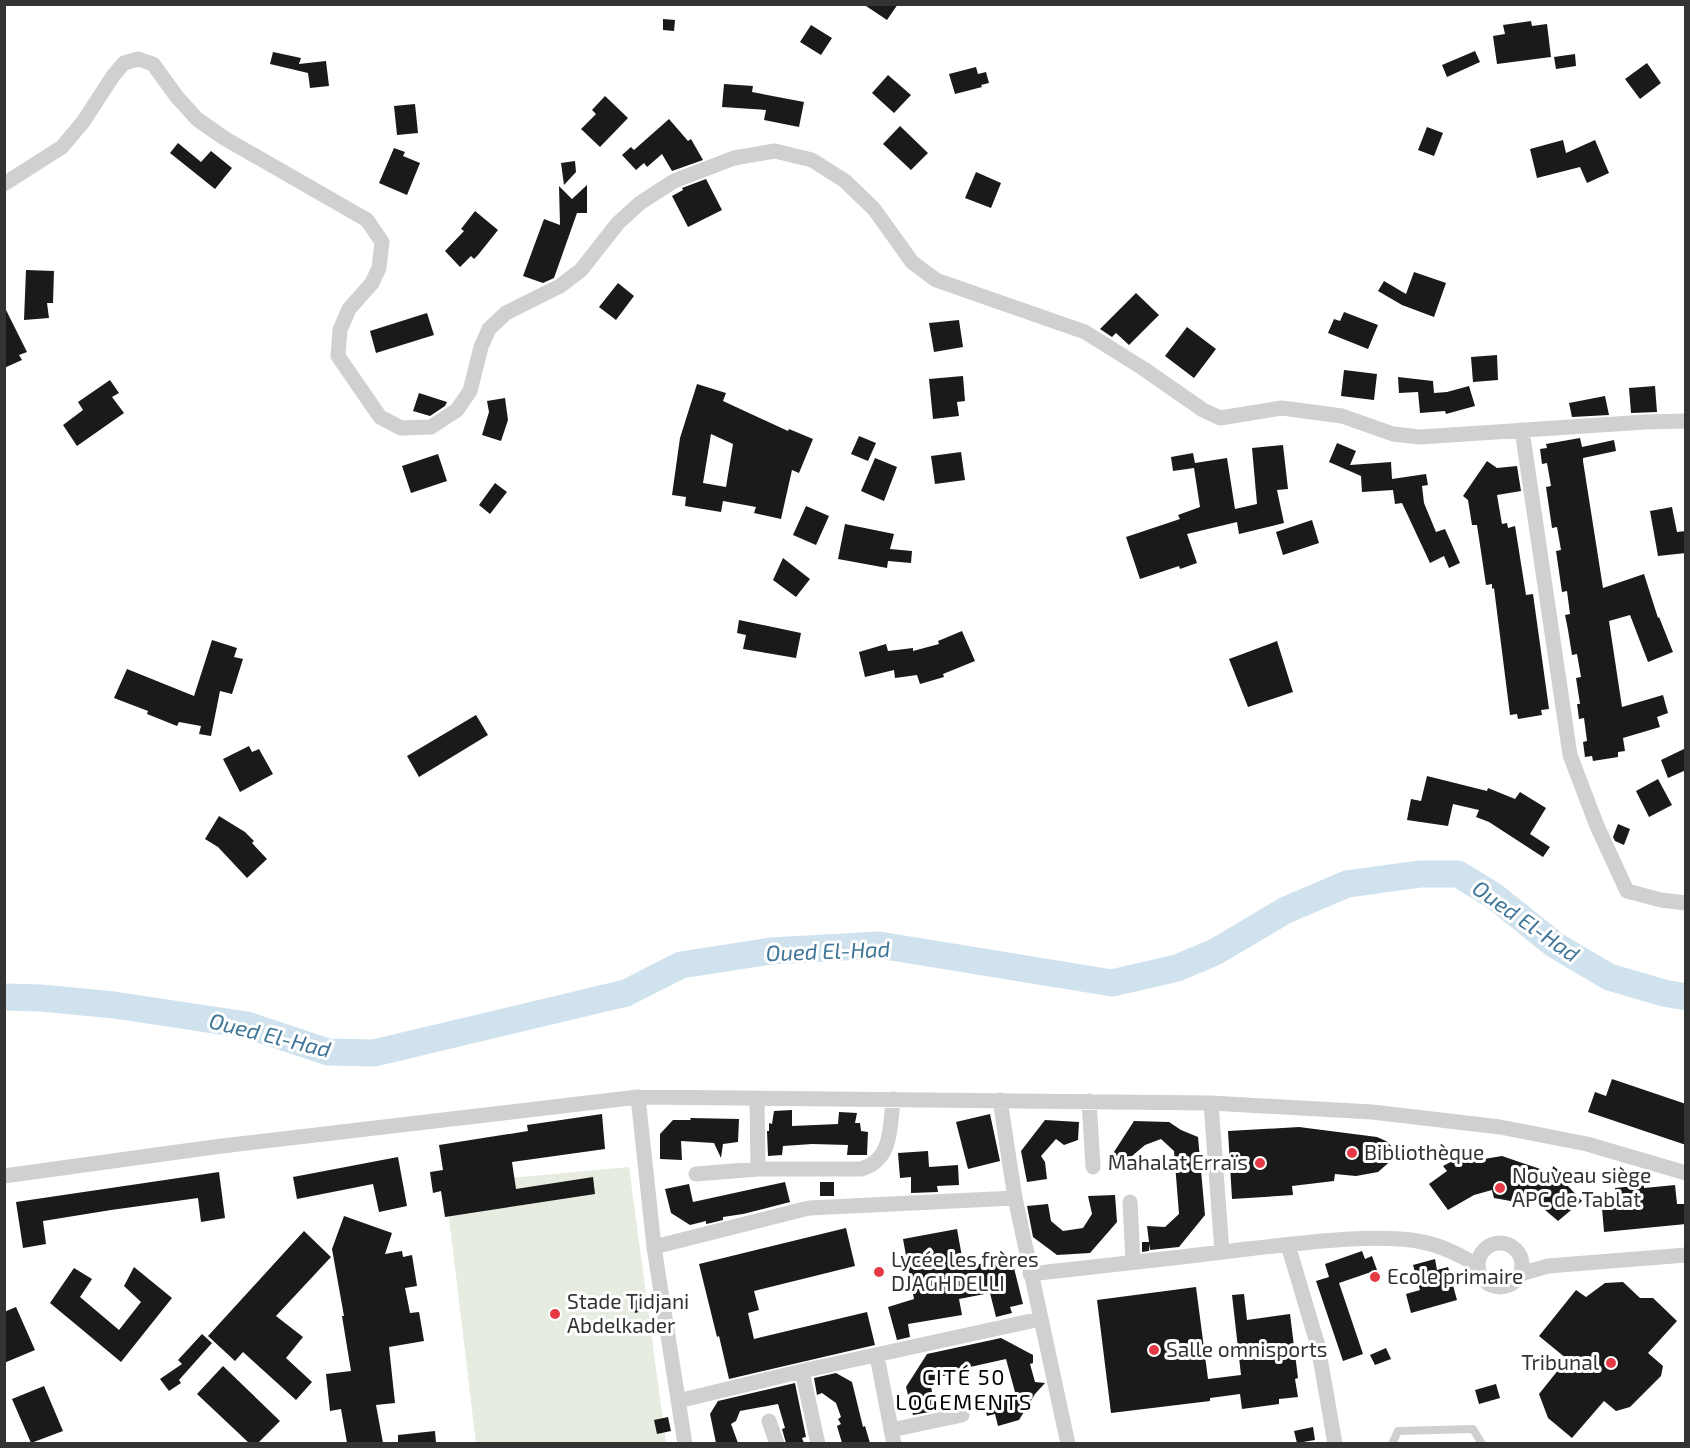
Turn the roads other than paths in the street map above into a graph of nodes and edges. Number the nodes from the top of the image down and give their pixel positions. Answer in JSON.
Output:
{"nodes":[{"id":1,"x":4,"y":184,"type":"edge"},
{"id":2,"x":1686,"y":421,"type":"edge"},
{"id":3,"x":1522,"y":430,"type":"junction"},
{"id":4,"x":1686,"y":903,"type":"edge"},
{"id":5,"x":638,"y":1097,"type":"junction"},
{"id":6,"x":757,"y":1098,"type":"junction"},
{"id":7,"x":893,"y":1099,"type":"junction"},
{"id":8,"x":1000,"y":1100,"type":"junction"},
{"id":9,"x":1089,"y":1101,"type":"junction"},
{"id":10,"x":1211,"y":1103,"type":"junction"},
{"id":11,"x":1093,"y":1167,"type":"dead end"},
{"id":12,"x":758,"y":1168,"type":"junction"},
{"id":13,"x":1686,"y":1173,"type":"edge"},
{"id":14,"x":696,"y":1174,"type":"dead end"},
{"id":15,"x":4,"y":1176,"type":"edge"},
{"id":16,"x":1015,"y":1198,"type":"junction"},
{"id":17,"x":1130,"y":1202,"type":"dead end"},
{"id":18,"x":1288,"y":1245,"type":"junction"},
{"id":19,"x":654,"y":1247,"type":"junction"},
{"id":20,"x":1486,"y":1247,"type":"junction"},
{"id":21,"x":1448,"y":1248,"type":"junction"},
{"id":22,"x":1222,"y":1252,"type":"junction"},
{"id":23,"x":1686,"y":1255,"type":"edge"},
{"id":24,"x":1521,"y":1258,"type":"junction"},
{"id":25,"x":1133,"y":1262,"type":"junction"},
{"id":26,"x":1478,"y":1266,"type":"junction"},
{"id":27,"x":1548,"y":1266,"type":"junction"},
{"id":28,"x":1030,"y":1274,"type":"junction"},
{"id":29,"x":1520,"y":1274,"type":"junction"},
{"id":30,"x":1040,"y":1319,"type":"junction"},
{"id":31,"x":877,"y":1356,"type":"junction"},
{"id":32,"x":802,"y":1371,"type":"junction"},
{"id":33,"x":678,"y":1401,"type":"junction"},
{"id":34,"x":962,"y":1415,"type":"dead end"},
{"id":35,"x":769,"y":1421,"type":"dead end"},
{"id":36,"x":892,"y":1437,"type":"edge"},
{"id":37,"x":685,"y":1443,"type":"edge"},
{"id":38,"x":777,"y":1443,"type":"edge"},
{"id":39,"x":818,"y":1443,"type":"edge"},
{"id":40,"x":1068,"y":1443,"type":"edge"},
{"id":41,"x":1335,"y":1443,"type":"edge"},
{"id":42,"x":1392,"y":1443,"type":"edge"},
{"id":43,"x":1482,"y":1443,"type":"edge"}],
"edges":[{"from":1,"to":3,"type":"street"},
{"from":2,"to":3,"type":"street"},
{"from":3,"to":4,"type":"street"},
{"from":5,"to":6,"type":"street"},
{"from":5,"to":15,"type":"street"},
{"from":5,"to":19,"type":"street"},
{"from":6,"to":7,"type":"street"},
{"from":6,"to":12,"type":"street"},
{"from":7,"to":8,"type":"street"},
{"from":7,"to":12,"type":"street"},
{"from":8,"to":9,"type":"street"},
{"from":8,"to":16,"type":"street"},
{"from":9,"to":10,"type":"street"},
{"from":9,"to":11,"type":"street"},
{"from":10,"to":13,"type":"street"},
{"from":10,"to":22,"type":"street"},
{"from":12,"to":14,"type":"street"},
{"from":16,"to":19,"type":"street"},
{"from":16,"to":28,"type":"street"},
{"from":17,"to":25,"type":"street"},
{"from":18,"to":21,"type":"street"},
{"from":18,"to":22,"type":"street"},
{"from":18,"to":41,"type":"street"},
{"from":19,"to":33,"type":"street"},
{"from":20,"to":21,"type":"street"},
{"from":20,"to":24,"type":"street"},
{"from":20,"to":26,"type":"street"},
{"from":21,"to":26,"type":"street"},
{"from":22,"to":25,"type":"street"},
{"from":23,"to":27,"type":"street"},
{"from":24,"to":27,"type":"street"},
{"from":24,"to":29,"type":"street"},
{"from":25,"to":28,"type":"street"},
{"from":26,"to":29,"type":"street"},
{"from":27,"to":29,"type":"street"},
{"from":28,"to":30,"type":"street"},
{"from":30,"to":31,"type":"street"},
{"from":30,"to":40,"type":"street"},
{"from":31,"to":32,"type":"street"},
{"from":31,"to":36,"type":"street"},
{"from":32,"to":33,"type":"street"},
{"from":32,"to":39,"type":"street"},
{"from":33,"to":37,"type":"street"},
{"from":34,"to":36,"type":"street"},
{"from":35,"to":38,"type":"street"},
{"from":42,"to":43,"type":"lane"}]}
